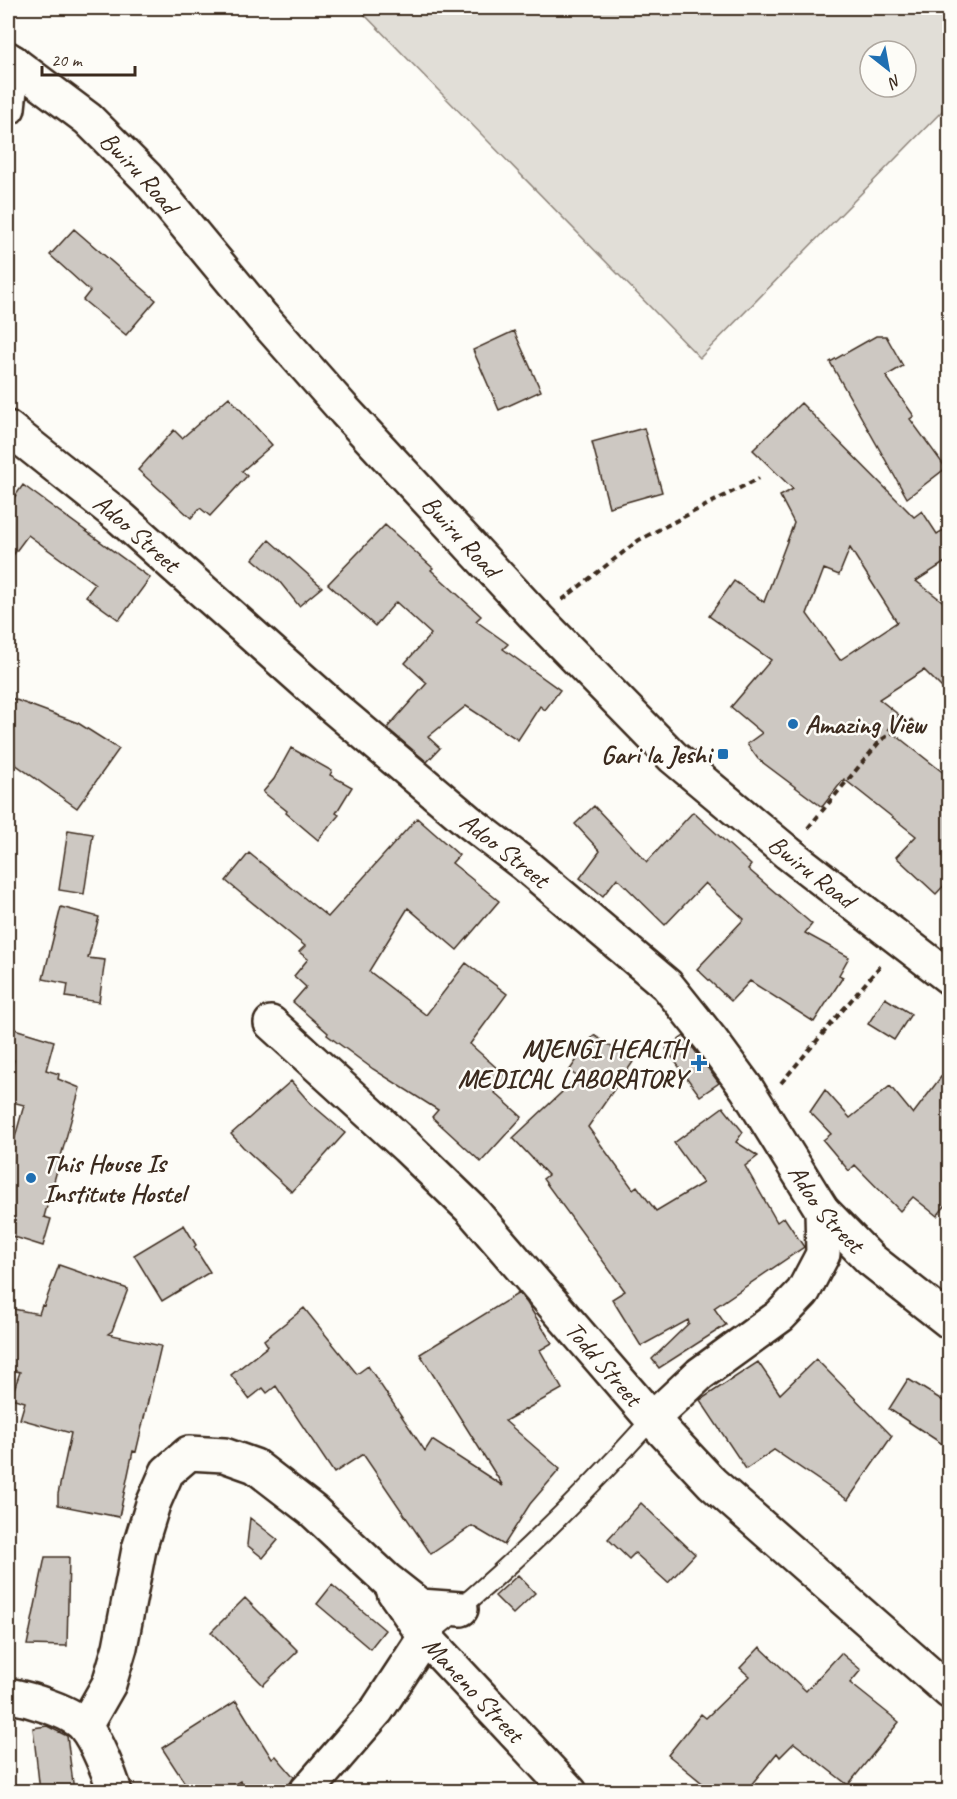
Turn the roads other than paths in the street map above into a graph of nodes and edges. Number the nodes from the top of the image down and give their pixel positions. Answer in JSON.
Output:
{"nodes":[{"id":1,"x":10,"y":61,"type":"edge"},
{"id":2,"x":8,"y":108,"type":"edge"},
{"id":3,"x":8,"y":428,"type":"edge"},
{"id":4,"x":950,"y":978,"type":"edge"},
{"id":5,"x":271,"y":1023,"type":"dead end"},
{"id":6,"x":822,"y":1210,"type":"junction"},
{"id":7,"x":950,"y":1322,"type":"edge"},
{"id":8,"x":652,"y":1419,"type":"junction"},
{"id":9,"x":387,"y":1580,"type":"junction"},
{"id":10,"x":461,"y":1609,"type":"junction"},
{"id":11,"x":425,"y":1636,"type":"junction"},
{"id":12,"x":950,"y":1692,"type":"edge"},
{"id":13,"x":8,"y":1695,"type":"edge"},
{"id":14,"x":85,"y":1726,"type":"junction"},
{"id":15,"x":115,"y":1791,"type":"edge"},
{"id":16,"x":306,"y":1791,"type":"edge"},
{"id":17,"x":570,"y":1791,"type":"edge"}],
"edges":[{"from":1,"to":2,"type":"street"},
{"from":1,"to":4,"type":"street","name":"Bwiru Road"},
{"from":3,"to":6,"type":"street","name":"Adoo Street"},
{"from":5,"to":8,"type":"street","name":"Todd Street"},
{"from":6,"to":7,"type":"street","name":"Adoo Street"},
{"from":6,"to":8,"type":"street"},
{"from":8,"to":10,"type":"lane"},
{"from":8,"to":12,"type":"street","name":"Todd Street"},
{"from":9,"to":10,"type":"street"},
{"from":9,"to":11,"type":"street","name":"Maneno Street"},
{"from":9,"to":14,"type":"street"},
{"from":10,"to":11,"type":"lane"},
{"from":11,"to":16,"type":"street"},
{"from":11,"to":17,"type":"street","name":"Maneno Street"},
{"from":13,"to":14,"type":"street"},
{"from":14,"to":15,"type":"street"}]}
